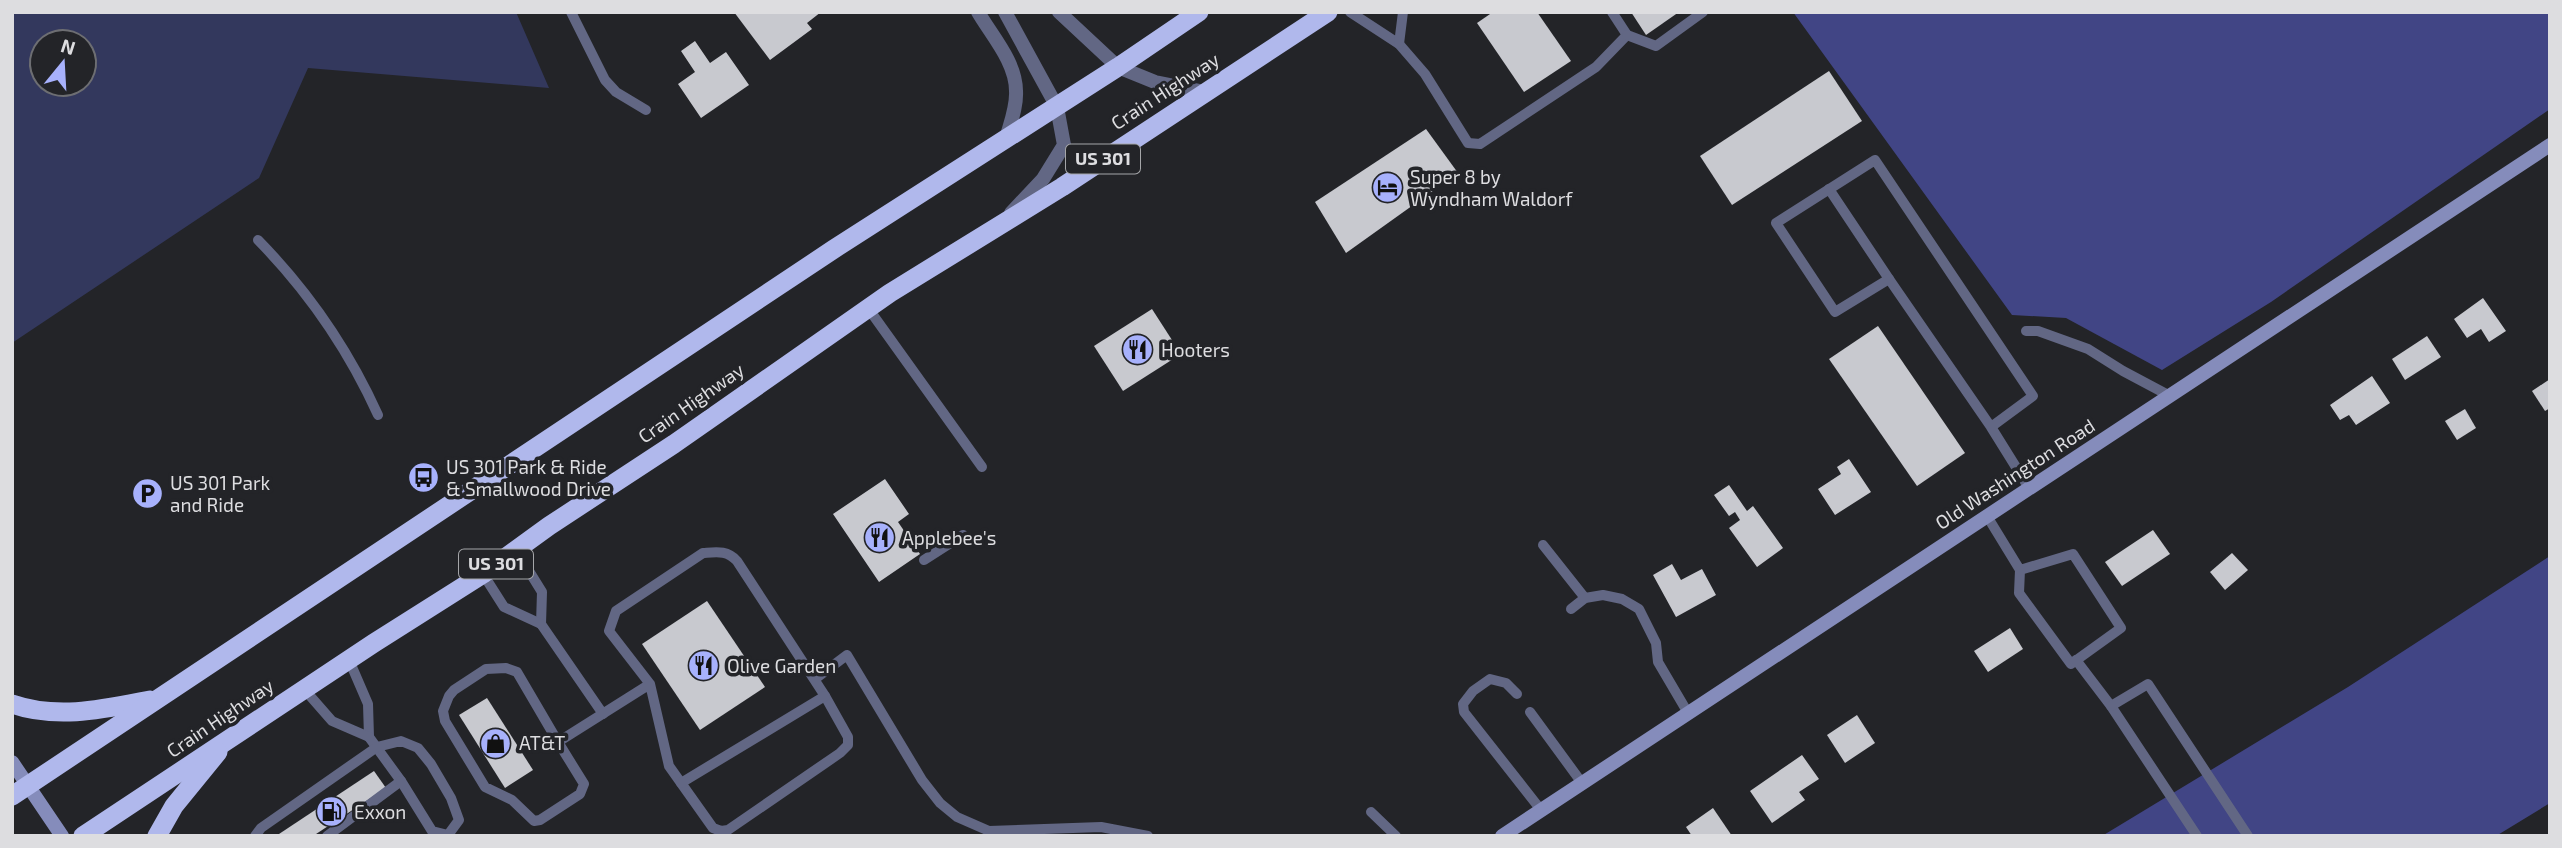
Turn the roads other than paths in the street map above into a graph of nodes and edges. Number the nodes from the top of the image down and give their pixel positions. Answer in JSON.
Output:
{"nodes":[{"id":1,"x":571,"y":12,"type":"edge"},
{"id":2,"x":978,"y":12,"type":"edge"},
{"id":3,"x":1005,"y":12,"type":"edge"},
{"id":4,"x":1059,"y":12,"type":"edge"},
{"id":5,"x":1199,"y":12,"type":"edge"},
{"id":6,"x":1328,"y":12,"type":"edge"},
{"id":7,"x":1350,"y":12,"type":"edge"},
{"id":8,"x":1403,"y":12,"type":"edge"},
{"id":9,"x":1612,"y":12,"type":"edge"},
{"id":10,"x":1703,"y":12,"type":"edge"},
{"id":11,"x":1627,"y":35,"type":"junction"},
{"id":12,"x":1399,"y":44,"type":"junction"},
{"id":13,"x":1118,"y":67,"type":"junction"},
{"id":14,"x":1205,"y":92,"type":"junction"},
{"id":15,"x":1057,"y":107,"type":"junction"},
{"id":16,"x":646,"y":110,"type":"dead end"},
{"id":17,"x":1006,"y":139,"type":"junction"},
{"id":18,"x":2550,"y":145,"type":"edge"},
{"id":19,"x":1829,"y":189,"type":"junction"},
{"id":20,"x":1000,"y":225,"type":"junction"},
{"id":21,"x":258,"y":240,"type":"dead end"},
{"id":22,"x":1889,"y":279,"type":"junction"},
{"id":23,"x":868,"y":308,"type":"junction"},
{"id":24,"x":2026,"y":331,"type":"dead end"},
{"id":25,"x":2170,"y":396,"type":"junction"},
{"id":26,"x":378,"y":415,"type":"dead end"},
{"id":27,"x":1991,"y":427,"type":"junction"},
{"id":28,"x":982,"y":467,"type":"dead end"},
{"id":29,"x":2029,"y":488,"type":"junction"},
{"id":30,"x":1987,"y":516,"type":"junction"},
{"id":31,"x":963,"y":535,"type":"dead end"},
{"id":32,"x":1543,"y":545,"type":"dead end"},
{"id":33,"x":516,"y":550,"type":"junction"},
{"id":34,"x":924,"y":560,"type":"dead end"},
{"id":35,"x":2020,"y":570,"type":"junction"},
{"id":36,"x":483,"y":574,"type":"junction"},
{"id":37,"x":1585,"y":598,"type":"junction"},
{"id":38,"x":1571,"y":610,"type":"dead end"},
{"id":39,"x":541,"y":624,"type":"junction"},
{"id":40,"x":349,"y":660,"type":"junction"},
{"id":41,"x":2076,"y":660,"type":"junction"},
{"id":42,"x":815,"y":679,"type":"junction"},
{"id":43,"x":650,"y":684,"type":"junction"},
{"id":44,"x":304,"y":689,"type":"junction"},
{"id":45,"x":1517,"y":694,"type":"dead end"},
{"id":46,"x":825,"y":696,"type":"junction"},
{"id":47,"x":158,"y":699,"type":"junction"},
{"id":48,"x":12,"y":704,"type":"edge"},
{"id":49,"x":2111,"y":706,"type":"junction"},
{"id":50,"x":1530,"y":712,"type":"dead end"},
{"id":51,"x":603,"y":713,"type":"junction"},
{"id":52,"x":1688,"y":713,"type":"junction"},
{"id":53,"x":369,"y":737,"type":"junction"},
{"id":54,"x":227,"y":740,"type":"junction"},
{"id":55,"x":558,"y":742,"type":"junction"},
{"id":56,"x":377,"y":747,"type":"junction"},
{"id":57,"x":12,"y":762,"type":"edge"},
{"id":58,"x":401,"y":781,"type":"junction"},
{"id":59,"x":681,"y":783,"type":"junction"},
{"id":60,"x":1583,"y":783,"type":"junction"},
{"id":61,"x":20,"y":790,"type":"edge"},
{"id":62,"x":1541,"y":810,"type":"junction"},
{"id":63,"x":1371,"y":812,"type":"dead end"},
{"id":64,"x":62,"y":836,"type":"edge"},
{"id":65,"x":83,"y":836,"type":"edge"},
{"id":66,"x":157,"y":836,"type":"edge"},
{"id":67,"x":255,"y":836,"type":"edge"},
{"id":68,"x":327,"y":836,"type":"edge"},
{"id":69,"x":1148,"y":836,"type":"edge"},
{"id":70,"x":1396,"y":836,"type":"edge"},
{"id":71,"x":1502,"y":836,"type":"edge"},
{"id":72,"x":2197,"y":836,"type":"edge"},
{"id":73,"x":2248,"y":836,"type":"edge"}],
"edges":[{"from":1,"to":16,"type":"lane"},
{"from":2,"to":17,"type":"street"},
{"from":3,"to":15,"type":"street"},
{"from":4,"to":13,"type":"street"},
{"from":5,"to":13,"type":"highway"},
{"from":6,"to":14,"type":"highway","name":"Crain Highway","number":"US 301"},
{"from":7,"to":12,"type":"lane"},
{"from":8,"to":12,"type":"lane"},
{"from":9,"to":11,"type":"lane"},
{"from":10,"to":11,"type":"lane"},
{"from":11,"to":12,"type":"lane"},
{"from":13,"to":14,"type":"street"},
{"from":13,"to":15,"type":"highway"},
{"from":14,"to":20,"type":"highway","name":"Crain Highway","number":"US 301"},
{"from":15,"to":17,"type":"highway"},
{"from":15,"to":20,"type":"street"},
{"from":17,"to":47,"type":"highway"},
{"from":18,"to":25,"type":"main road","name":"Old Washington Road"},
{"from":19,"to":22,"type":"lane"},
{"from":19,"to":22,"type":"lane"},
{"from":19,"to":27,"type":"lane"},
{"from":20,"to":23,"type":"highway","name":"Crain Highway","number":"US 301"},
{"from":21,"to":26,"type":"lane"},
{"from":22,"to":27,"type":"lane"},
{"from":23,"to":28,"type":"lane"},
{"from":23,"to":33,"type":"highway","name":"Crain Highway","number":"US 301"},
{"from":24,"to":25,"type":"lane"},
{"from":25,"to":29,"type":"main road","name":"Old Washington Road"},
{"from":27,"to":29,"type":"lane"},
{"from":29,"to":30,"type":"main road","name":"Old Washington Road"},
{"from":30,"to":35,"type":"lane"},
{"from":30,"to":52,"type":"main road","name":"Old Washington Road"},
{"from":31,"to":34,"type":"lane"},
{"from":32,"to":37,"type":"lane"},
{"from":33,"to":36,"type":"highway","name":"Crain Highway","number":"US 301"},
{"from":33,"to":39,"type":"lane"},
{"from":35,"to":41,"type":"lane"},
{"from":35,"to":41,"type":"lane"},
{"from":36,"to":39,"type":"lane"},
{"from":36,"to":40,"type":"highway","name":"Crain Highway","number":"US 301"},
{"from":37,"to":38,"type":"lane"},
{"from":37,"to":52,"type":"lane"},
{"from":39,"to":51,"type":"lane"},
{"from":40,"to":44,"type":"highway","name":"Crain Highway","number":"US 301"},
{"from":40,"to":53,"type":"lane"},
{"from":41,"to":49,"type":"lane"},
{"from":42,"to":43,"type":"lane"},
{"from":42,"to":46,"type":"lane"},
{"from":42,"to":69,"type":"lane"},
{"from":43,"to":51,"type":"lane"},
{"from":43,"to":59,"type":"lane"},
{"from":44,"to":53,"type":"lane"},
{"from":44,"to":54,"type":"highway","name":"Crain Highway","number":"US 301"},
{"from":45,"to":62,"type":"lane"},
{"from":46,"to":59,"type":"lane"},
{"from":46,"to":59,"type":"lane"},
{"from":47,"to":48,"type":"highway"},
{"from":47,"to":61,"type":"highway"},
{"from":49,"to":72,"type":"lane"},
{"from":49,"to":73,"type":"lane"},
{"from":50,"to":60,"type":"lane"},
{"from":51,"to":55,"type":"lane"},
{"from":52,"to":60,"type":"main road","name":"Old Washington Road"},
{"from":53,"to":56,"type":"lane"},
{"from":54,"to":65,"type":"highway","name":"Crain Highway","number":"US 301"},
{"from":54,"to":66,"type":"highway"},
{"from":55,"to":55,"type":"lane"},
{"from":56,"to":58,"type":"lane"},
{"from":56,"to":58,"type":"lane"},
{"from":56,"to":67,"type":"lane"},
{"from":57,"to":61,"type":"main road"},
{"from":58,"to":68,"type":"lane"},
{"from":60,"to":62,"type":"main road","name":"Old Washington Road"},
{"from":61,"to":64,"type":"main road"},
{"from":62,"to":71,"type":"main road","name":"Old Washington Road"},
{"from":63,"to":70,"type":"lane"}]}
